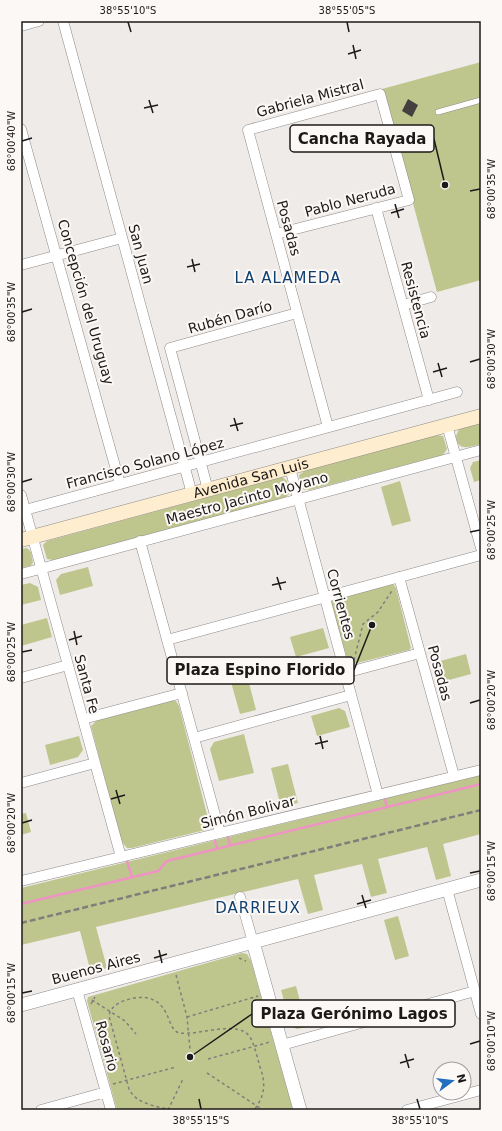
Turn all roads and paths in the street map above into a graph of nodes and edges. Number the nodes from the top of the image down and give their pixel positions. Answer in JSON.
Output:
{"nodes":[{"id":1,"x":40,"y":21,"type":"edge"},
{"id":2,"x":63,"y":21,"type":"edge"},
{"id":3,"x":21,"y":26,"type":"edge"},
{"id":4,"x":481,"y":100,"type":"edge"},
{"id":5,"x":438,"y":112,"type":"dead end"},
{"id":6,"x":21,"y":128,"type":"edge"},
{"id":7,"x":248,"y":130,"type":"joint"},
{"id":8,"x":409,"y":200,"type":"joint"},
{"id":9,"x":376,"y":208,"type":"junction"},
{"id":10,"x":276,"y":234,"type":"junction"},
{"id":11,"x":122,"y":238,"type":"junction"},
{"id":12,"x":56,"y":256,"type":"junction"},
{"id":13,"x":21,"y":265,"type":"edge"},
{"id":14,"x":431,"y":297,"type":"dead end"},
{"id":15,"x":402,"y":305,"type":"junction"},
{"id":16,"x":297,"y":313,"type":"junction"},
{"id":17,"x":457,"y":392,"type":"dead end"},
{"id":18,"x":429,"y":400,"type":"junction"},
{"id":19,"x":481,"y":416,"type":"edge"},
{"id":20,"x":447,"y":425,"type":"junction"},
{"id":21,"x":328,"y":427,"type":"junction"},
{"id":22,"x":481,"y":450,"type":"edge"},
{"id":23,"x":456,"y":457,"type":"junction"},
{"id":24,"x":201,"y":462,"type":"junction"},
{"id":25,"x":184,"y":466,"type":"junction"},
{"id":26,"x":290,"y":468,"type":"junction"},
{"id":27,"x":120,"y":484,"type":"junction"},
{"id":28,"x":208,"y":490,"type":"junction"},
{"id":29,"x":192,"y":494,"type":"junction"},
{"id":30,"x":21,"y":495,"type":"edge"},
{"id":31,"x":298,"y":499,"type":"junction"},
{"id":32,"x":25,"y":510,"type":"junction"},
{"id":33,"x":27,"y":539,"type":"edge"},
{"id":34,"x":140,"y":542,"type":"junction"},
{"id":35,"x":481,"y":548,"type":"edge"},
{"id":36,"x":481,"y":555,"type":"edge"},
{"id":37,"x":41,"y":568,"type":"junction"},
{"id":38,"x":21,"y":574,"type":"edge"},
{"id":39,"x":399,"y":577,"type":"junction"},
{"id":40,"x":390,"y":586,"type":"dead end"},
{"id":41,"x":325,"y":597,"type":"junction"},
{"id":42,"x":167,"y":640,"type":"junction"},
{"id":43,"x":420,"y":652,"type":"junction"},
{"id":44,"x":353,"y":664,"type":"dead end"},
{"id":45,"x":68,"y":665,"type":"junction"},
{"id":46,"x":345,"y":673,"type":"junction"},
{"id":47,"x":21,"y":678,"type":"edge"},
{"id":48,"x":182,"y":693,"type":"junction"},
{"id":49,"x":351,"y":695,"type":"junction"},
{"id":50,"x":83,"y":719,"type":"junction"},
{"id":51,"x":194,"y":738,"type":"junction"},
{"id":52,"x":95,"y":763,"type":"junction"},
{"id":53,"x":481,"y":770,"type":"edge"},
{"id":54,"x":454,"y":776,"type":"junction"},
{"id":55,"x":21,"y":783,"type":"edge"},
{"id":56,"x":378,"y":795,"type":"junction"},
{"id":57,"x":220,"y":833,"type":"junction"},
{"id":58,"x":120,"y":857,"type":"junction"},
{"id":59,"x":481,"y":880,"type":"edge"},
{"id":60,"x":21,"y":881,"type":"edge"},
{"id":61,"x":446,"y":889,"type":"junction"},
{"id":62,"x":240,"y":897,"type":"dead end"},
{"id":63,"x":253,"y":942,"type":"junction"},
{"id":64,"x":240,"y":957,"type":"dead end"},
{"id":65,"x":233,"y":959,"type":"dead end"},
{"id":66,"x":183,"y":973,"type":"dead end"},
{"id":67,"x":77,"y":990,"type":"junction"},
{"id":68,"x":475,"y":991,"type":"junction"},
{"id":69,"x":101,"y":995,"type":"dead end"},
{"id":70,"x":258,"y":996,"type":"dead end"},
{"id":71,"x":92,"y":1000,"type":"junction"},
{"id":72,"x":21,"y":1005,"type":"edge"},
{"id":73,"x":93,"y":1010,"type":"dead end"},
{"id":74,"x":110,"y":1011,"type":"junction"},
{"id":75,"x":481,"y":1014,"type":"edge"},
{"id":76,"x":186,"y":1016,"type":"junction"},
{"id":77,"x":189,"y":1033,"type":"junction"},
{"id":78,"x":136,"y":1034,"type":"dead end"},
{"id":79,"x":276,"y":1043,"type":"junction"},
{"id":80,"x":254,"y":1046,"type":"junction"},
{"id":81,"x":190,"y":1049,"type":"dead end"},
{"id":82,"x":208,"y":1059,"type":"dead end"},
{"id":83,"x":176,"y":1067,"type":"dead end"},
{"id":84,"x":207,"y":1073,"type":"dead end"},
{"id":85,"x":183,"y":1079,"type":"dead end"},
{"id":86,"x":126,"y":1080,"type":"junction"},
{"id":87,"x":481,"y":1090,"type":"edge"},
{"id":88,"x":110,"y":1092,"type":"junction"},
{"id":89,"x":257,"y":1106,"type":"junction"},
{"id":90,"x":41,"y":1110,"type":"edge"},
{"id":91,"x":110,"y":1110,"type":"edge"},
{"id":92,"x":169,"y":1110,"type":"edge"},
{"id":93,"x":254,"y":1110,"type":"edge"},
{"id":94,"x":263,"y":1110,"type":"edge"},
{"id":95,"x":300,"y":1110,"type":"edge"},
{"id":96,"x":408,"y":1110,"type":"edge"}],
"edges":[{"from":1,"to":3,"type":"street"},
{"from":2,"to":11,"type":"street","name":"San Juan"},
{"from":4,"to":5,"type":"lane"},
{"from":6,"to":12,"type":"street","name":"Concepción del Uruguay"},
{"from":7,"to":8,"type":"street","name":"Gabriela Mistral"},
{"from":7,"to":10,"type":"street","name":"Posadas"},
{"from":8,"to":9,"type":"street","name":"Pablo Neruda"},
{"from":9,"to":10,"type":"street","name":"Pablo Neruda"},
{"from":9,"to":15,"type":"street","name":"Resistencia"},
{"from":10,"to":16,"type":"street","name":"Posadas"},
{"from":11,"to":12,"type":"street"},
{"from":11,"to":25,"type":"street","name":"San Juan"},
{"from":12,"to":13,"type":"street"},
{"from":12,"to":27,"type":"street","name":"Concepción del Uruguay"},
{"from":14,"to":15,"type":"street"},
{"from":15,"to":18,"type":"street","name":"Resistencia"},
{"from":16,"to":21,"type":"street","name":"Posadas"},
{"from":16,"to":24,"type":"street","name":"Rubén Darío"},
{"from":17,"to":18,"type":"street","name":"Francisco Solano López"},
{"from":18,"to":21,"type":"street","name":"Francisco Solano López"},
{"from":19,"to":20,"type":"main road","name":"Avenida San Luis"},
{"from":20,"to":23,"type":"street"},
{"from":20,"to":26,"type":"main road","name":"Avenida San Luis"},
{"from":21,"to":24,"type":"street","name":"Francisco Solano López"},
{"from":22,"to":23,"type":"street","name":"Maestro Jacinto Moyano"},
{"from":23,"to":31,"type":"street","name":"Maestro Jacinto Moyano"},
{"from":23,"to":35,"type":"street"},
{"from":24,"to":25,"type":"street","name":"Francisco Solano López"},
{"from":24,"to":28,"type":"street"},
{"from":25,"to":27,"type":"street","name":"Francisco Solano López"},
{"from":25,"to":29,"type":"street","name":"San Juan"},
{"from":26,"to":28,"type":"main road","name":"Avenida San Luis"},
{"from":26,"to":31,"type":"street","name":"Corrientes"},
{"from":27,"to":32,"type":"street","name":"Francisco Solano López"},
{"from":28,"to":29,"type":"main road","name":"Avenida San Luis"},
{"from":29,"to":33,"type":"main road","name":"Avenida San Luis"},
{"from":30,"to":32,"type":"street","name":"Santa Fe"},
{"from":31,"to":34,"type":"street","name":"Maestro Jacinto Moyano"},
{"from":31,"to":41,"type":"street","name":"Corrientes"},
{"from":32,"to":33,"type":"street","name":"Santa Fe"},
{"from":33,"to":37,"type":"street","name":"Santa Fe"},
{"from":34,"to":37,"type":"street","name":"Maestro Jacinto Moyano"},
{"from":34,"to":42,"type":"street"},
{"from":36,"to":39,"type":"street"},
{"from":37,"to":38,"type":"street","name":"Maestro Jacinto Moyano"},
{"from":37,"to":45,"type":"street","name":"Santa Fe"},
{"from":39,"to":41,"type":"street"},
{"from":39,"to":43,"type":"street","name":"Posadas"},
{"from":40,"to":44,"type":"path"},
{"from":41,"to":42,"type":"street"},
{"from":41,"to":46,"type":"street","name":"Corrientes"},
{"from":42,"to":48,"type":"street"},
{"from":43,"to":46,"type":"street"},
{"from":43,"to":54,"type":"street","name":"Posadas"},
{"from":45,"to":47,"type":"street"},
{"from":45,"to":50,"type":"street","name":"Santa Fe"},
{"from":46,"to":49,"type":"street","name":"Corrientes"},
{"from":48,"to":50,"type":"street"},
{"from":48,"to":51,"type":"street"},
{"from":49,"to":51,"type":"street"},
{"from":49,"to":56,"type":"street","name":"Corrientes"},
{"from":50,"to":52,"type":"street","name":"Santa Fe"},
{"from":51,"to":57,"type":"street"},
{"from":52,"to":55,"type":"street"},
{"from":52,"to":58,"type":"street","name":"Santa Fe"},
{"from":53,"to":54,"type":"street","name":"Simón Bolivar"},
{"from":54,"to":56,"type":"street","name":"Simón Bolivar"},
{"from":56,"to":57,"type":"street","name":"Simón Bolivar"},
{"from":57,"to":58,"type":"street","name":"Simón Bolivar"},
{"from":58,"to":60,"type":"street","name":"Simón Bolivar"},
{"from":59,"to":61,"type":"street","name":"Buenos Aires"},
{"from":61,"to":63,"type":"street","name":"Buenos Aires"},
{"from":61,"to":68,"type":"street"},
{"from":62,"to":63,"type":"street"},
{"from":63,"to":67,"type":"street","name":"Buenos Aires"},
{"from":63,"to":79,"type":"street"},
{"from":64,"to":65,"type":"path"},
{"from":66,"to":76,"type":"path"},
{"from":67,"to":72,"type":"street","name":"Buenos Aires"},
{"from":67,"to":88,"type":"street","name":"Rosario"},
{"from":68,"to":75,"type":"street"},
{"from":68,"to":79,"type":"street"},
{"from":69,"to":71,"type":"path"},
{"from":70,"to":76,"type":"path"},
{"from":71,"to":73,"type":"path"},
{"from":71,"to":74,"type":"path"},
{"from":74,"to":77,"type":"path"},
{"from":74,"to":78,"type":"path"},
{"from":74,"to":86,"type":"path"},
{"from":76,"to":77,"type":"path"},
{"from":77,"to":80,"type":"path"},
{"from":77,"to":81,"type":"path"},
{"from":79,"to":80,"type":"path"},
{"from":79,"to":95,"type":"street"},
{"from":80,"to":82,"type":"path"},
{"from":80,"to":89,"type":"path"},
{"from":83,"to":86,"type":"path"},
{"from":84,"to":89,"type":"path"},
{"from":85,"to":92,"type":"path"},
{"from":86,"to":88,"type":"path"},
{"from":86,"to":92,"type":"path"},
{"from":87,"to":96,"type":"street"},
{"from":88,"to":90,"type":"street"},
{"from":88,"to":91,"type":"street","name":"Rosario"},
{"from":89,"to":93,"type":"path"},
{"from":89,"to":94,"type":"path"}]}
